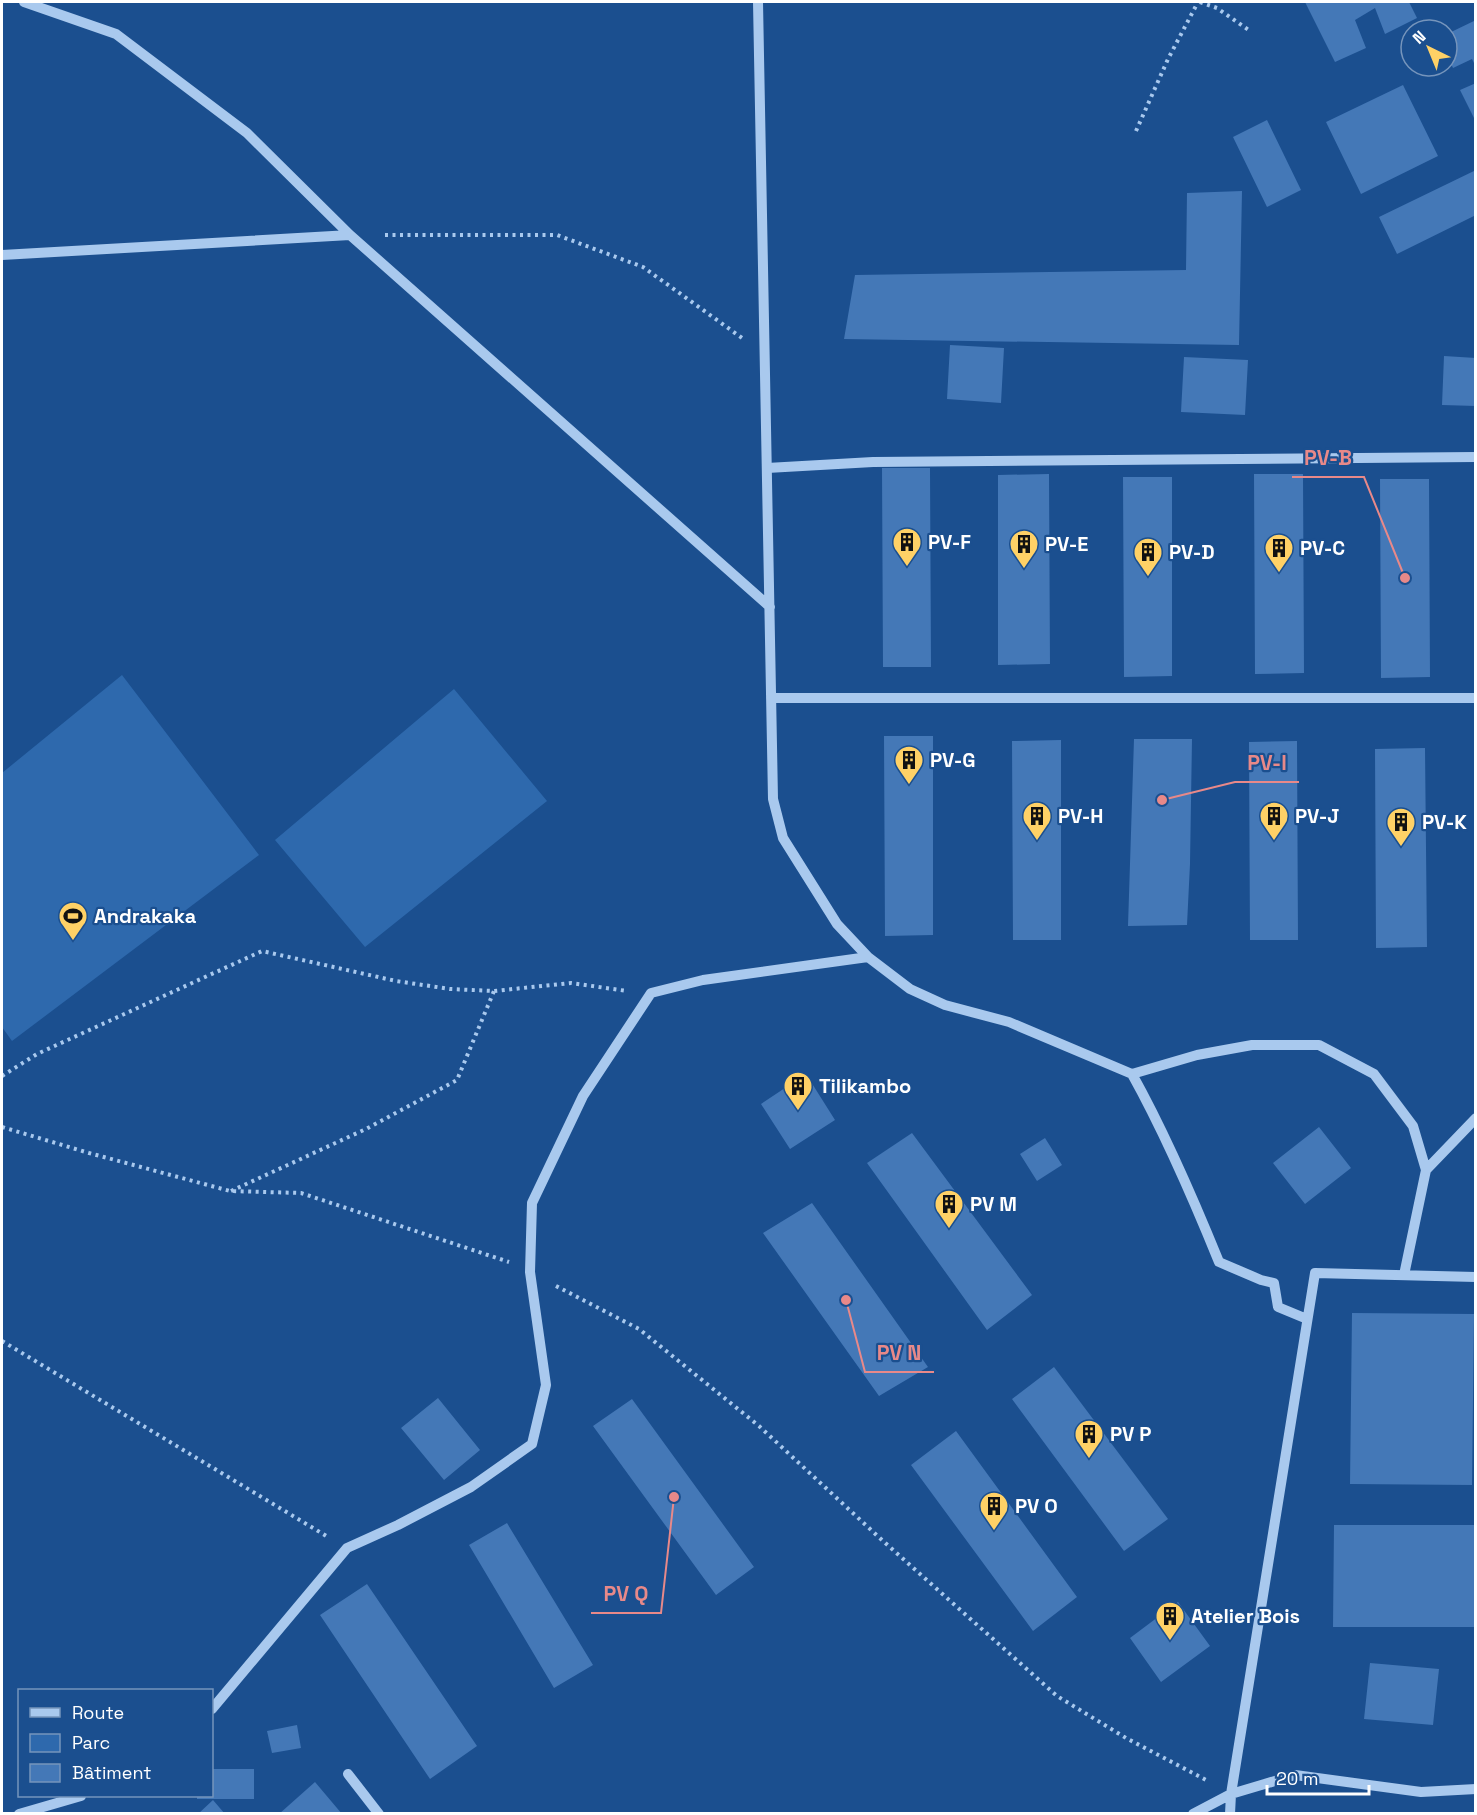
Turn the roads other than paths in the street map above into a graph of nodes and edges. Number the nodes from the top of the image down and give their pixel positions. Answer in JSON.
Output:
{"nodes":[{"id":1,"x":24,"y":2,"type":"edge"},
{"id":2,"x":758,"y":2,"type":"edge"},
{"id":3,"x":350,"y":235,"type":"junction"},
{"id":4,"x":2,"y":255,"type":"edge"},
{"id":5,"x":1476,"y":457,"type":"edge"},
{"id":6,"x":767,"y":468,"type":"junction"},
{"id":7,"x":770,"y":607,"type":"junction"},
{"id":8,"x":771,"y":698,"type":"junction"},
{"id":9,"x":1476,"y":698,"type":"edge"},
{"id":10,"x":868,"y":957,"type":"junction"},
{"id":11,"x":1132,"y":1074,"type":"junction"},
{"id":12,"x":1476,"y":1118,"type":"edge"},
{"id":13,"x":1426,"y":1170,"type":"junction"},
{"id":14,"x":1404,"y":1275,"type":"junction"},
{"id":15,"x":1476,"y":1277,"type":"edge"},
{"id":16,"x":1307,"y":1319,"type":"junction"},
{"id":17,"x":213,"y":1708,"type":"edge"},
{"id":18,"x":348,"y":1774,"type":"dead end"},
{"id":19,"x":1476,"y":1789,"type":"edge"},
{"id":20,"x":1231,"y":1794,"type":"junction"},
{"id":21,"x":78,"y":1797,"type":"edge"},
{"id":22,"x":19,"y":1814,"type":"edge"},
{"id":23,"x":379,"y":1814,"type":"edge"},
{"id":24,"x":1193,"y":1814,"type":"edge"},
{"id":25,"x":1230,"y":1814,"type":"edge"}],
"edges":[{"from":1,"to":3,"type":"street"},
{"from":2,"to":6,"type":"street"},
{"from":3,"to":4,"type":"street"},
{"from":3,"to":7,"type":"street"},
{"from":5,"to":6,"type":"street"},
{"from":6,"to":7,"type":"street"},
{"from":7,"to":8,"type":"street"},
{"from":8,"to":9,"type":"street"},
{"from":8,"to":10,"type":"street"},
{"from":10,"to":11,"type":"street"},
{"from":10,"to":17,"type":"street"},
{"from":11,"to":13,"type":"street"},
{"from":11,"to":16,"type":"street"},
{"from":12,"to":13,"type":"street"},
{"from":13,"to":14,"type":"street"},
{"from":14,"to":15,"type":"street"},
{"from":14,"to":16,"type":"street"},
{"from":16,"to":20,"type":"street"},
{"from":18,"to":23,"type":"street"},
{"from":19,"to":20,"type":"street"},
{"from":20,"to":24,"type":"street"},
{"from":20,"to":25,"type":"street"},
{"from":21,"to":22,"type":"street"}]}
